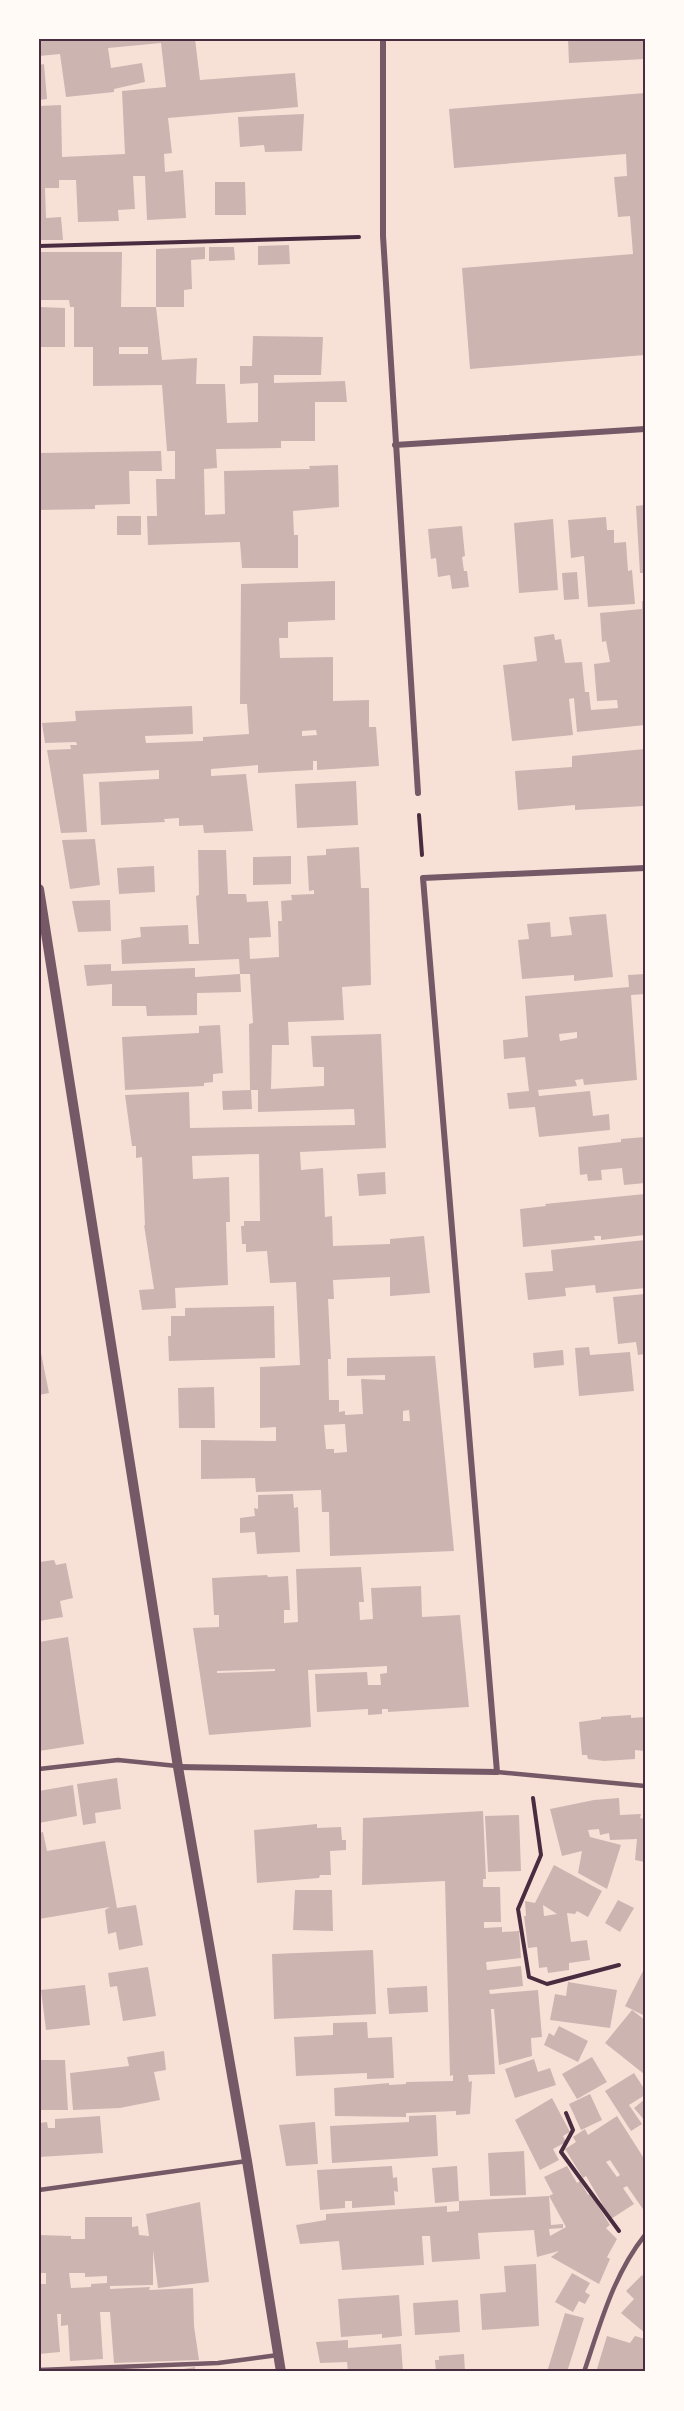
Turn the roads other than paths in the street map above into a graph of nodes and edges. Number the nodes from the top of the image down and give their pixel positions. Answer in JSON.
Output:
{"nodes":[{"id":1,"x":383,"y":39,"type":"edge"},
{"id":2,"x":645,"y":429,"type":"edge"},
{"id":3,"x":395,"y":445,"type":"junction"},
{"id":4,"x":418,"y":793,"type":"road end"},
{"id":5,"x":645,"y":867,"type":"edge"},
{"id":6,"x":39,"y":889,"type":"edge"},
{"id":7,"x":178,"y":1767,"type":"junction"},
{"id":8,"x":39,"y":1769,"type":"edge"},
{"id":9,"x":497,"y":1772,"type":"junction"},
{"id":10,"x":645,"y":1786,"type":"edge"},
{"id":11,"x":247,"y":2161,"type":"junction"},
{"id":12,"x":39,"y":2190,"type":"edge"},
{"id":13,"x":645,"y":2235,"type":"edge"},
{"id":14,"x":278,"y":2355,"type":"junction"},
{"id":15,"x":39,"y":2370,"type":"edge"},
{"id":16,"x":281,"y":2372,"type":"edge"},
{"id":17,"x":584,"y":2372,"type":"edge"}],
"edges":[{"from":1,"to":3,"type":"street"},
{"from":2,"to":3,"type":"street"},
{"from":3,"to":4,"type":"street"},
{"from":5,"to":9,"type":"street"},
{"from":6,"to":7,"type":"street"},
{"from":7,"to":8,"type":"lane"},
{"from":7,"to":9,"type":"street"},
{"from":7,"to":11,"type":"street"},
{"from":9,"to":10,"type":"lane"},
{"from":11,"to":12,"type":"lane"},
{"from":11,"to":14,"type":"street"},
{"from":13,"to":17,"type":"lane"},
{"from":14,"to":15,"type":"lane"},
{"from":14,"to":16,"type":"street"}]}
